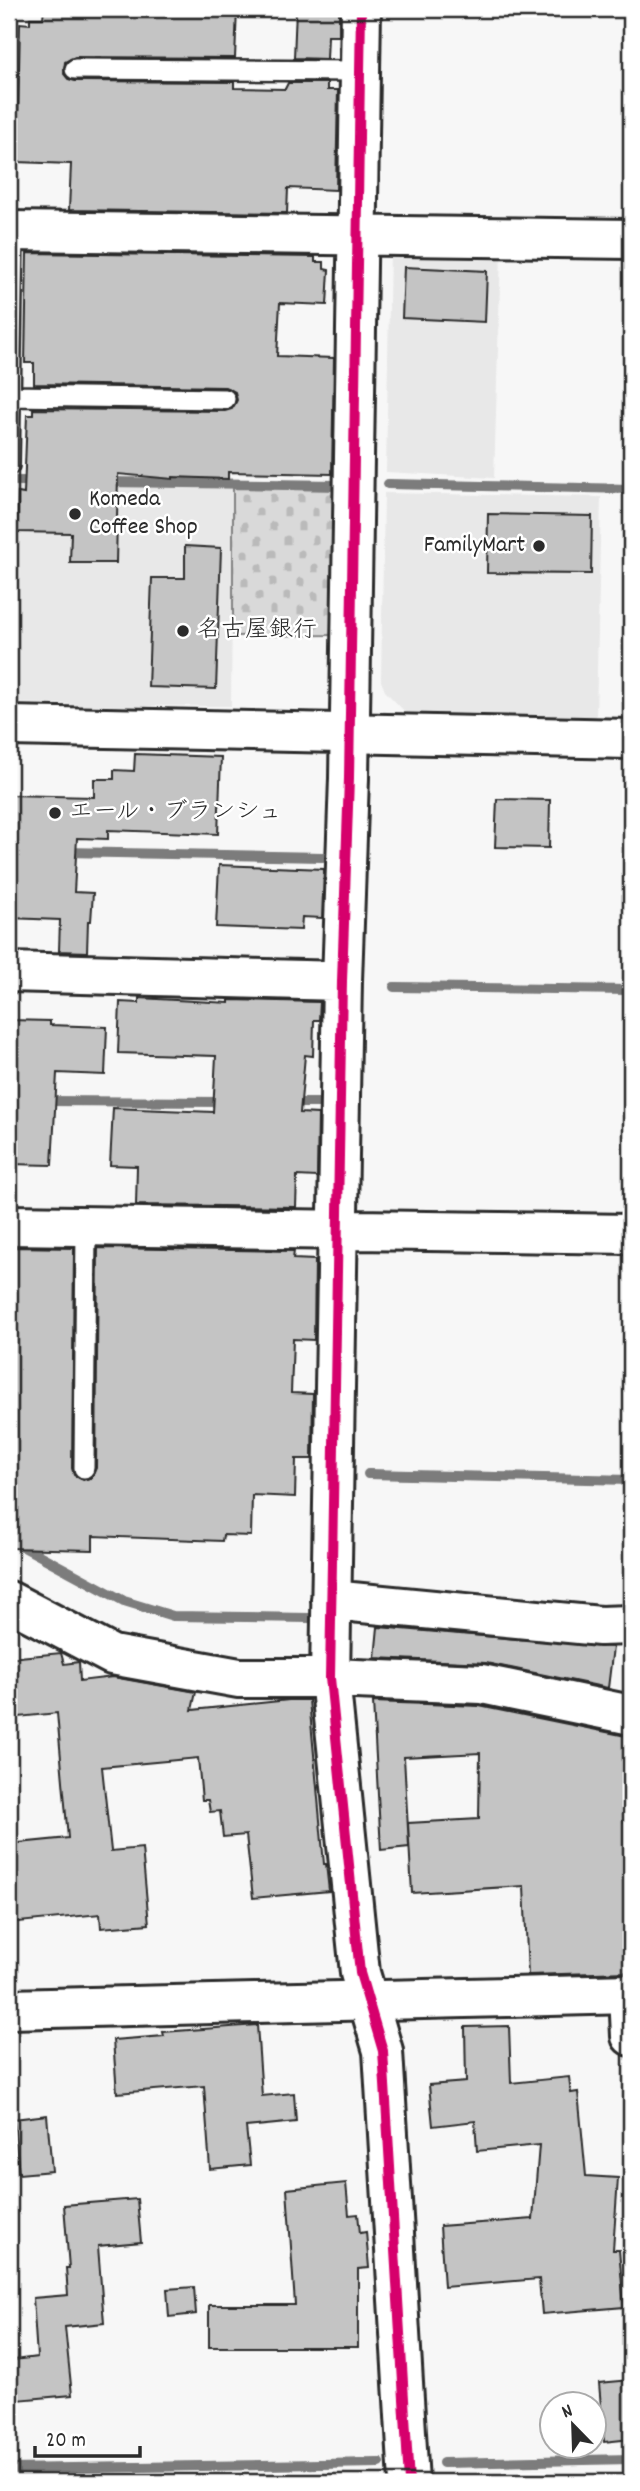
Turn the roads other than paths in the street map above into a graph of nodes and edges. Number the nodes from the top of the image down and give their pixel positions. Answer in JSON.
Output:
{"nodes":[{"id":1,"x":361,"y":9,"type":"edge"},
{"id":2,"x":75,"y":69,"type":"dead end"},
{"id":3,"x":359,"y":71,"type":"junction"},
{"id":4,"x":11,"y":231,"type":"edge"},
{"id":5,"x":359,"y":235,"type":"junction"},
{"id":6,"x":631,"y":239,"type":"edge"},
{"id":7,"x":10,"y":396,"type":"edge"},
{"id":8,"x":225,"y":399,"type":"dead end"},
{"id":9,"x":9,"y":465,"type":"edge"},
{"id":10,"x":9,"y":726,"type":"edge"},
{"id":11,"x":349,"y":734,"type":"junction"},
{"id":12,"x":631,"y":739,"type":"edge"},
{"id":13,"x":9,"y":972,"type":"edge"},
{"id":14,"x":342,"y":981,"type":"junction"},
{"id":15,"x":9,"y":1225,"type":"edge"},
{"id":16,"x":86,"y":1227,"type":"junction"},
{"id":17,"x":339,"y":1231,"type":"junction"},
{"id":18,"x":631,"y":1234,"type":"edge"},
{"id":19,"x":84,"y":1468,"type":"dead end"},
{"id":20,"x":331,"y":1600,"type":"junction"},
{"id":21,"x":9,"y":1601,"type":"edge"},
{"id":22,"x":631,"y":1625,"type":"edge"},
{"id":23,"x":330,"y":1678,"type":"junction"},
{"id":24,"x":631,"y":1715,"type":"edge"},
{"id":25,"x":630,"y":1994,"type":"edge"},
{"id":26,"x":368,"y":2001,"type":"junction"},
{"id":27,"x":9,"y":2009,"type":"edge"},
{"id":28,"x":631,"y":2036,"type":"edge"},
{"id":29,"x":409,"y":2482,"type":"edge"}],
"edges":[{"from":1,"to":3,"type":"street"},
{"from":2,"to":3,"type":"lane"},
{"from":3,"to":5,"type":"street"},
{"from":4,"to":5,"type":"street"},
{"from":4,"to":7,"type":"lane"},
{"from":5,"to":6,"type":"street"},
{"from":5,"to":11,"type":"street"},
{"from":7,"to":8,"type":"lane"},
{"from":7,"to":9,"type":"lane"},
{"from":10,"to":11,"type":"street"},
{"from":11,"to":12,"type":"street"},
{"from":11,"to":14,"type":"street"},
{"from":13,"to":14,"type":"street"},
{"from":14,"to":17,"type":"street"},
{"from":15,"to":16,"type":"street"},
{"from":16,"to":17,"type":"street"},
{"from":16,"to":19,"type":"lane"},
{"from":17,"to":18,"type":"street"},
{"from":17,"to":20,"type":"street"},
{"from":20,"to":22,"type":"street"},
{"from":20,"to":23,"type":"street"},
{"from":21,"to":23,"type":"street"},
{"from":23,"to":24,"type":"street"},
{"from":23,"to":26,"type":"street"},
{"from":25,"to":26,"type":"street"},
{"from":25,"to":28,"type":"street"},
{"from":26,"to":27,"type":"street"},
{"from":26,"to":29,"type":"street"}]}
